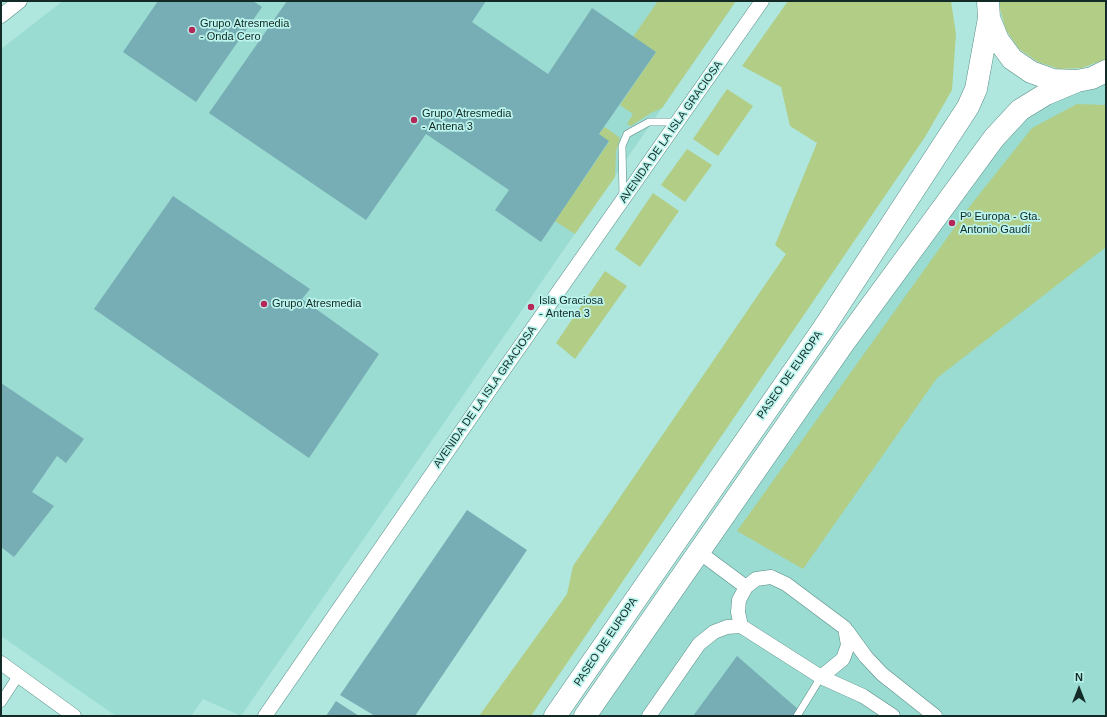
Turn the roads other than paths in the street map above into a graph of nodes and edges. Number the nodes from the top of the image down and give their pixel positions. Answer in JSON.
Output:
{"nodes":[{"id":1,"x":20,"y":1,"type":"edge"},
{"id":2,"x":762,"y":1,"type":"edge"},
{"id":3,"x":2,"y":10,"type":"edge"},
{"id":4,"x":988,"y":10,"type":"edge"},
{"id":5,"x":1095,"y":77,"type":"edge"},
{"id":6,"x":678,"y":122,"type":"junction"},
{"id":7,"x":623,"y":202,"type":"junction"},
{"id":8,"x":699,"y":552,"type":"junction"},
{"id":9,"x":746,"y":587,"type":"junction"},
{"id":10,"x":741,"y":626,"type":"junction"},
{"id":11,"x":845,"y":628,"type":"junction"},
{"id":12,"x":1,"y":664,"type":"edge"},
{"id":13,"x":18,"y":676,"type":"junction"},
{"id":14,"x":821,"y":677,"type":"junction"},
{"id":15,"x":1,"y":702,"type":"edge"},
{"id":16,"x":74,"y":716,"type":"edge"},
{"id":17,"x":265,"y":716,"type":"edge"},
{"id":18,"x":555,"y":716,"type":"edge"},
{"id":19,"x":585,"y":716,"type":"edge"},
{"id":20,"x":650,"y":716,"type":"edge"},
{"id":21,"x":797,"y":716,"type":"edge"},
{"id":22,"x":893,"y":716,"type":"edge"},
{"id":23,"x":935,"y":716,"type":"edge"}],
"edges":[{"from":1,"to":3,"type":"street"},
{"from":2,"to":6,"type":"street","name":"AVENIDA DE LA ISLA GRACIOSA"},
{"from":4,"to":5,"type":"main road"},
{"from":4,"to":18,"type":"main road","name":"PASEO DE EUROPA"},
{"from":5,"to":8,"type":"main road"},
{"from":6,"to":7,"type":"street","name":"AVENIDA DE LA ISLA GRACIOSA"},
{"from":6,"to":7,"type":"lane"},
{"from":7,"to":17,"type":"street","name":"AVENIDA DE LA ISLA GRACIOSA"},
{"from":8,"to":9,"type":"street"},
{"from":8,"to":19,"type":"main road"},
{"from":9,"to":10,"type":"street"},
{"from":9,"to":11,"type":"street"},
{"from":10,"to":14,"type":"street"},
{"from":10,"to":20,"type":"street"},
{"from":11,"to":14,"type":"street"},
{"from":11,"to":23,"type":"street"},
{"from":12,"to":13,"type":"street"},
{"from":13,"to":15,"type":"street"},
{"from":13,"to":16,"type":"street"},
{"from":14,"to":21,"type":"lane"},
{"from":14,"to":22,"type":"street"}]}
